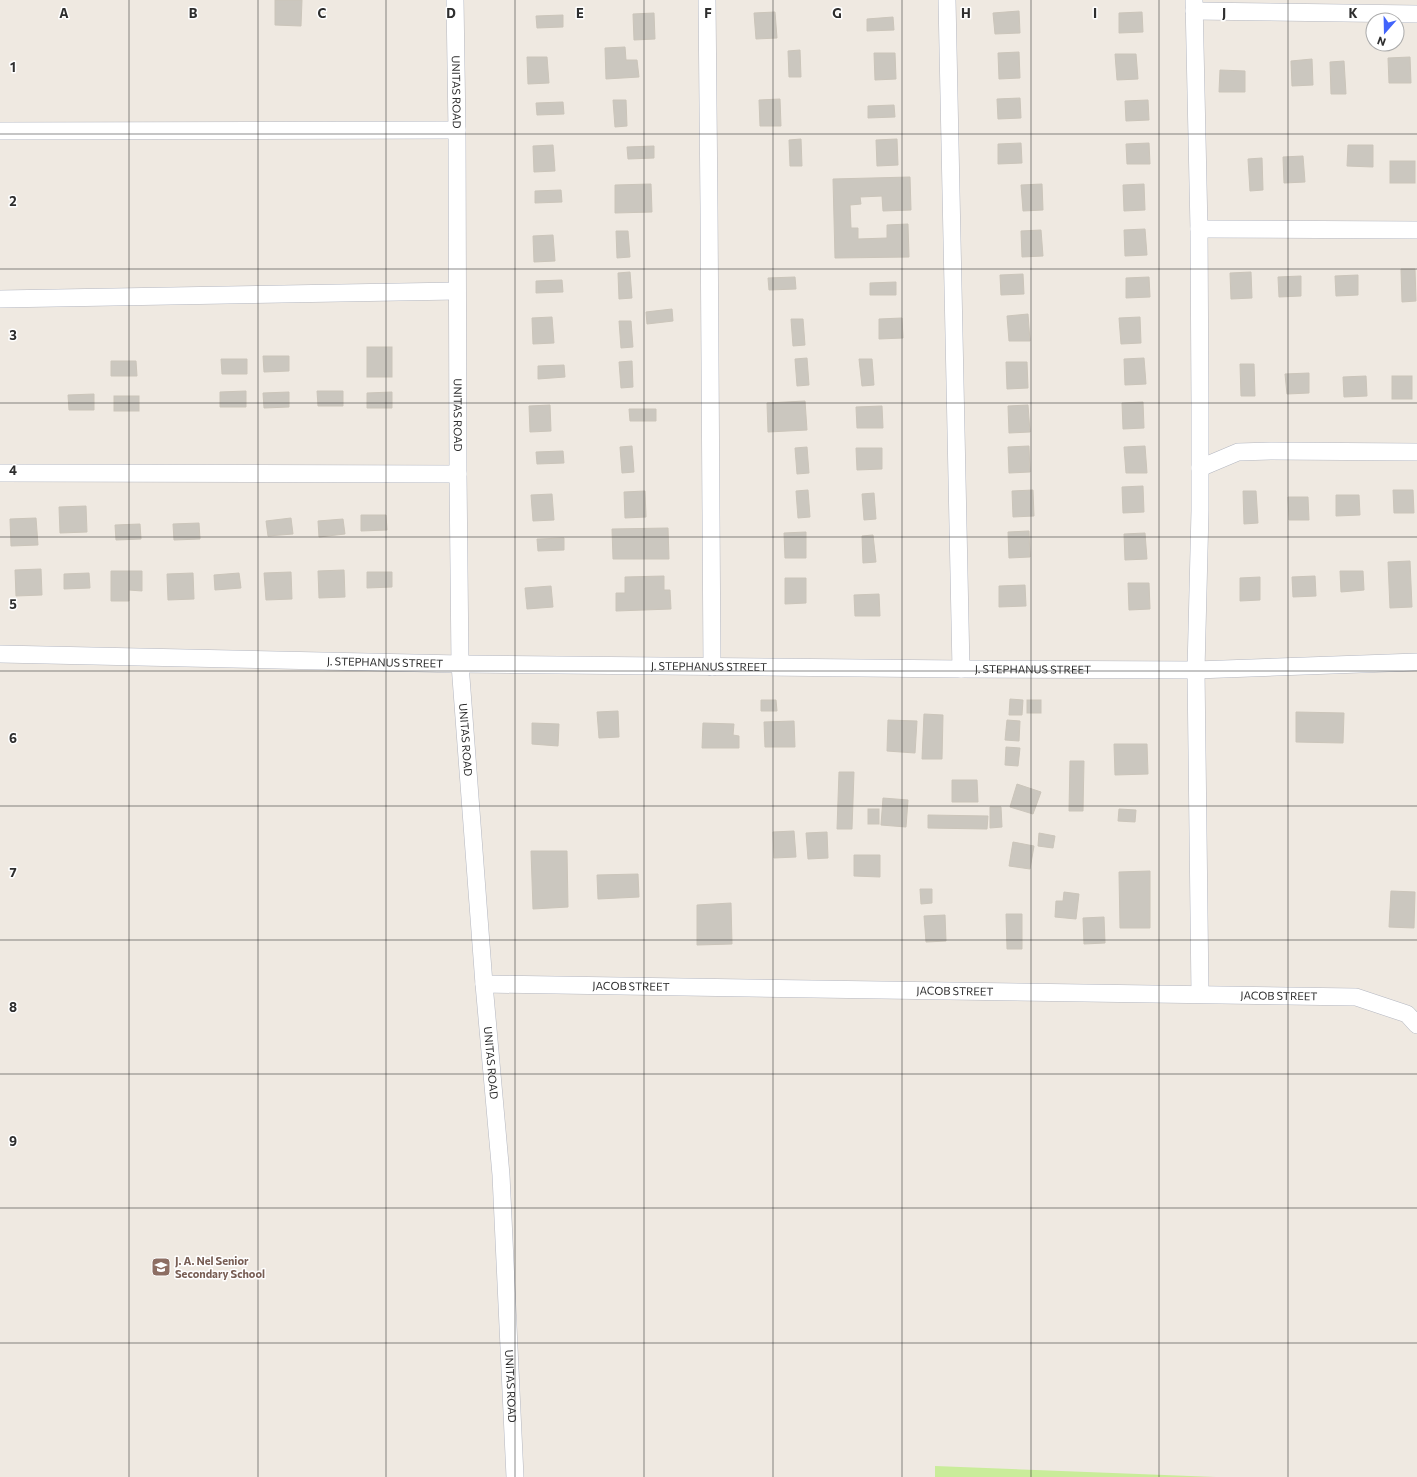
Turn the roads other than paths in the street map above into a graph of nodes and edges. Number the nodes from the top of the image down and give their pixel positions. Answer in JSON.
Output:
{"nodes":[{"id":1,"x":455,"y":0,"type":"edge"},
{"id":2,"x":707,"y":0,"type":"edge"},
{"id":3,"x":947,"y":0,"type":"edge"},
{"id":4,"x":1194,"y":6,"type":"edge"},
{"id":5,"x":1417,"y":14,"type":"edge"},
{"id":6,"x":457,"y":130,"type":"junction"},
{"id":7,"x":0,"y":131,"type":"edge"},
{"id":8,"x":1199,"y":228,"type":"junction"},
{"id":9,"x":1417,"y":230,"type":"edge"},
{"id":10,"x":457,"y":291,"type":"junction"},
{"id":11,"x":0,"y":299,"type":"edge"},
{"id":12,"x":1417,"y":452,"type":"edge"},
{"id":13,"x":1200,"y":468,"type":"junction"},
{"id":14,"x":0,"y":474,"type":"edge"},
{"id":15,"x":458,"y":474,"type":"junction"},
{"id":16,"x":0,"y":654,"type":"edge"},
{"id":17,"x":1417,"y":662,"type":"edge"},
{"id":18,"x":460,"y":664,"type":"junction"},
{"id":19,"x":712,"y":667,"type":"junction"},
{"id":20,"x":961,"y":669,"type":"junction"},
{"id":21,"x":1196,"y":670,"type":"junction"},
{"id":22,"x":484,"y":984,"type":"junction"},
{"id":23,"x":1200,"y":994,"type":"junction"},
{"id":24,"x":1417,"y":1025,"type":"edge"},
{"id":25,"x":515,"y":1477,"type":"edge"}],
"edges":[{"from":1,"to":6,"type":"street","name":"UNITAS ROAD"},
{"from":2,"to":19,"type":"street"},
{"from":3,"to":20,"type":"street"},
{"from":4,"to":5,"type":"street"},
{"from":4,"to":8,"type":"street"},
{"from":6,"to":7,"type":"street"},
{"from":6,"to":10,"type":"street","name":"UNITAS ROAD"},
{"from":8,"to":9,"type":"street"},
{"from":8,"to":13,"type":"street"},
{"from":10,"to":11,"type":"street"},
{"from":10,"to":15,"type":"street","name":"UNITAS ROAD"},
{"from":12,"to":13,"type":"street"},
{"from":13,"to":21,"type":"street"},
{"from":14,"to":15,"type":"street"},
{"from":15,"to":18,"type":"street","name":"UNITAS ROAD"},
{"from":16,"to":18,"type":"street","name":"J. STEPHANUS STREET"},
{"from":17,"to":21,"type":"street","name":"J. STEPHANUS STREET"},
{"from":18,"to":19,"type":"street","name":"J. STEPHANUS STREET"},
{"from":18,"to":22,"type":"street","name":"UNITAS ROAD"},
{"from":19,"to":20,"type":"street","name":"J. STEPHANUS STREET"},
{"from":20,"to":21,"type":"street","name":"J. STEPHANUS STREET"},
{"from":21,"to":23,"type":"street"},
{"from":22,"to":23,"type":"street","name":"JACOB STREET"},
{"from":22,"to":25,"type":"street","name":"UNITAS ROAD"},
{"from":23,"to":24,"type":"street","name":"JACOB STREET"}]}
